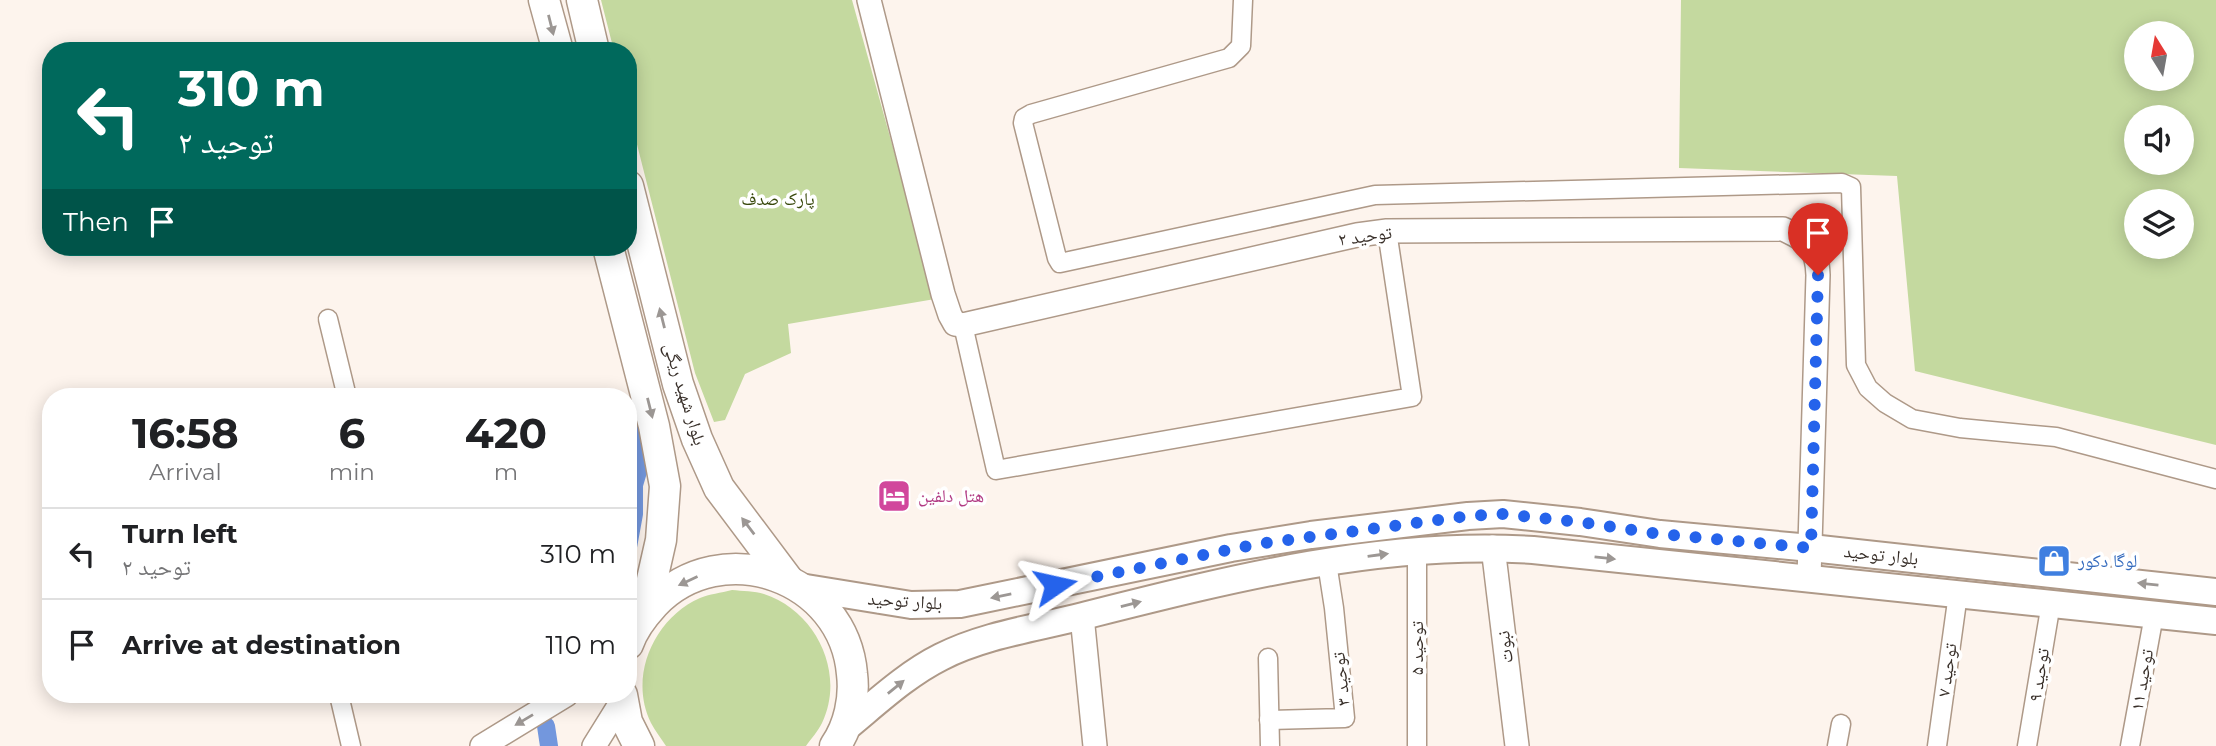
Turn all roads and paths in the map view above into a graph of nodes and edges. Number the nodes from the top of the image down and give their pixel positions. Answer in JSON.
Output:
{"nodes":[{"id":1,"x":544,"y":0,"type":"edge"},
{"id":2,"x":582,"y":0,"type":"edge"},
{"id":3,"x":869,"y":0,"type":"edge"},
{"id":4,"x":1243,"y":0,"type":"edge"},
{"id":5,"x":556,"y":42,"type":"edge"},
{"id":6,"x":592,"y":42,"type":"edge"},
{"id":7,"x":637,"y":222,"type":"edge"},
{"id":8,"x":1387,"y":231,"type":"junction"},
{"id":9,"x":610,"y":256,"type":"edge"},
{"id":10,"x":328,"y":319,"type":"dead end"},
{"id":11,"x":963,"y":325,"type":"junction"},
{"id":12,"x":345,"y":388,"type":"edge"},
{"id":13,"x":2216,"y":479,"type":"edge"},
{"id":14,"x":1493,"y":548,"type":"junction"},
{"id":15,"x":1811,"y":548,"type":"junction"},
{"id":16,"x":1417,"y":550,"type":"junction"},
{"id":17,"x":1326,"y":563,"type":"junction"},
{"id":18,"x":1809,"y":578,"type":"junction"},
{"id":19,"x":794,"y":584,"type":"junction"},
{"id":20,"x":2216,"y":592,"type":"edge"},
{"id":21,"x":1958,"y":594,"type":"junction"},
{"id":22,"x":2051,"y":603,"type":"junction"},
{"id":23,"x":2154,"y":614,"type":"junction"},
{"id":24,"x":644,"y":615,"type":"junction"},
{"id":25,"x":1082,"y":616,"type":"junction"},
{"id":26,"x":2216,"y":621,"type":"edge"},
{"id":27,"x":637,"y":628,"type":"edge"},
{"id":28,"x":1268,"y":658,"type":"dead end"},
{"id":29,"x":341,"y":703,"type":"edge"},
{"id":30,"x":553,"y":703,"type":"edge"},
{"id":31,"x":619,"y":703,"type":"edge"},
{"id":32,"x":623,"y":703,"type":"edge"},
{"id":33,"x":1269,"y":720,"type":"junction"},
{"id":34,"x":1841,"y":723,"type":"dead end"},
{"id":35,"x":838,"y":741,"type":"edge"},
{"id":36,"x":351,"y":746,"type":"edge"},
{"id":37,"x":482,"y":746,"type":"edge"},
{"id":38,"x":594,"y":746,"type":"edge"},
{"id":39,"x":639,"y":746,"type":"edge"},
{"id":40,"x":1096,"y":746,"type":"edge"},
{"id":41,"x":1270,"y":746,"type":"edge"},
{"id":42,"x":1417,"y":746,"type":"edge"},
{"id":43,"x":1517,"y":746,"type":"edge"},
{"id":44,"x":1837,"y":746,"type":"edge"},
{"id":45,"x":1937,"y":746,"type":"edge"},
{"id":46,"x":2027,"y":746,"type":"edge"},
{"id":47,"x":2130,"y":746,"type":"edge"}],
"edges":[{"from":1,"to":5,"type":"highway","one_way":true},
{"from":2,"to":6,"type":"highway"},
{"from":3,"to":11,"type":"street"},
{"from":4,"to":13,"type":"street"},
{"from":19,"to":7,"type":"highway","name":"بلوار شهید ریگی","one_way":true},
{"from":8,"to":11,"type":"street","name":"توحید ۲"},
{"from":8,"to":11,"type":"street"},
{"from":8,"to":15,"type":"street","name":"توحید ۲"},
{"from":9,"to":24,"type":"highway","name":"بلوار شهید ریگی","one_way":true},
{"from":10,"to":12,"type":"street"},
{"from":14,"to":16,"type":"main road","name":"بلوار توحید"},
{"from":14,"to":18,"type":"main road","name":"بلوار توحید","one_way":true},
{"from":14,"to":43,"type":"street","name":"نبوت"},
{"from":15,"to":18,"type":"street","name":"توحید ۲"},
{"from":15,"to":19,"type":"main road","name":"بلوار توحید","one_way":true},
{"from":20,"to":15,"type":"main road","name":"بلوار توحید","one_way":true},
{"from":17,"to":16,"type":"main road","name":"بلوار توحید","one_way":true},
{"from":16,"to":42,"type":"street","name":"توحید ۵"},
{"from":25,"to":17,"type":"main road","name":"بلوار توحید","one_way":true},
{"from":17,"to":33,"type":"street","name":"توحید ۳"},
{"from":18,"to":21,"type":"main road","name":"بلوار توحید"},
{"from":19,"to":24,"type":"highway","one_way":true},
{"from":19,"to":35,"type":"highway"},
{"from":21,"to":22,"type":"main road","name":"بلوار توحید"},
{"from":21,"to":45,"type":"street","name":"توحید ۷"},
{"from":22,"to":23,"type":"main road","name":"بلوار توحید"},
{"from":22,"to":46,"type":"street","name":"توحید ۹"},
{"from":23,"to":26,"type":"main road","name":"بلوار توحید"},
{"from":23,"to":47,"type":"street","name":"توحید ۱۱"},
{"from":24,"to":27,"type":"highway"},
{"from":35,"to":25,"type":"main road","name":"بلوار توحید","one_way":true},
{"from":25,"to":40,"type":"street"},
{"from":28,"to":33,"type":"street"},
{"from":29,"to":36,"type":"street"},
{"from":30,"to":37,"type":"street","one_way":true},
{"from":31,"to":38,"type":"street"},
{"from":32,"to":39,"type":"highway"},
{"from":33,"to":41,"type":"street"},
{"from":34,"to":44,"type":"street"}]}
